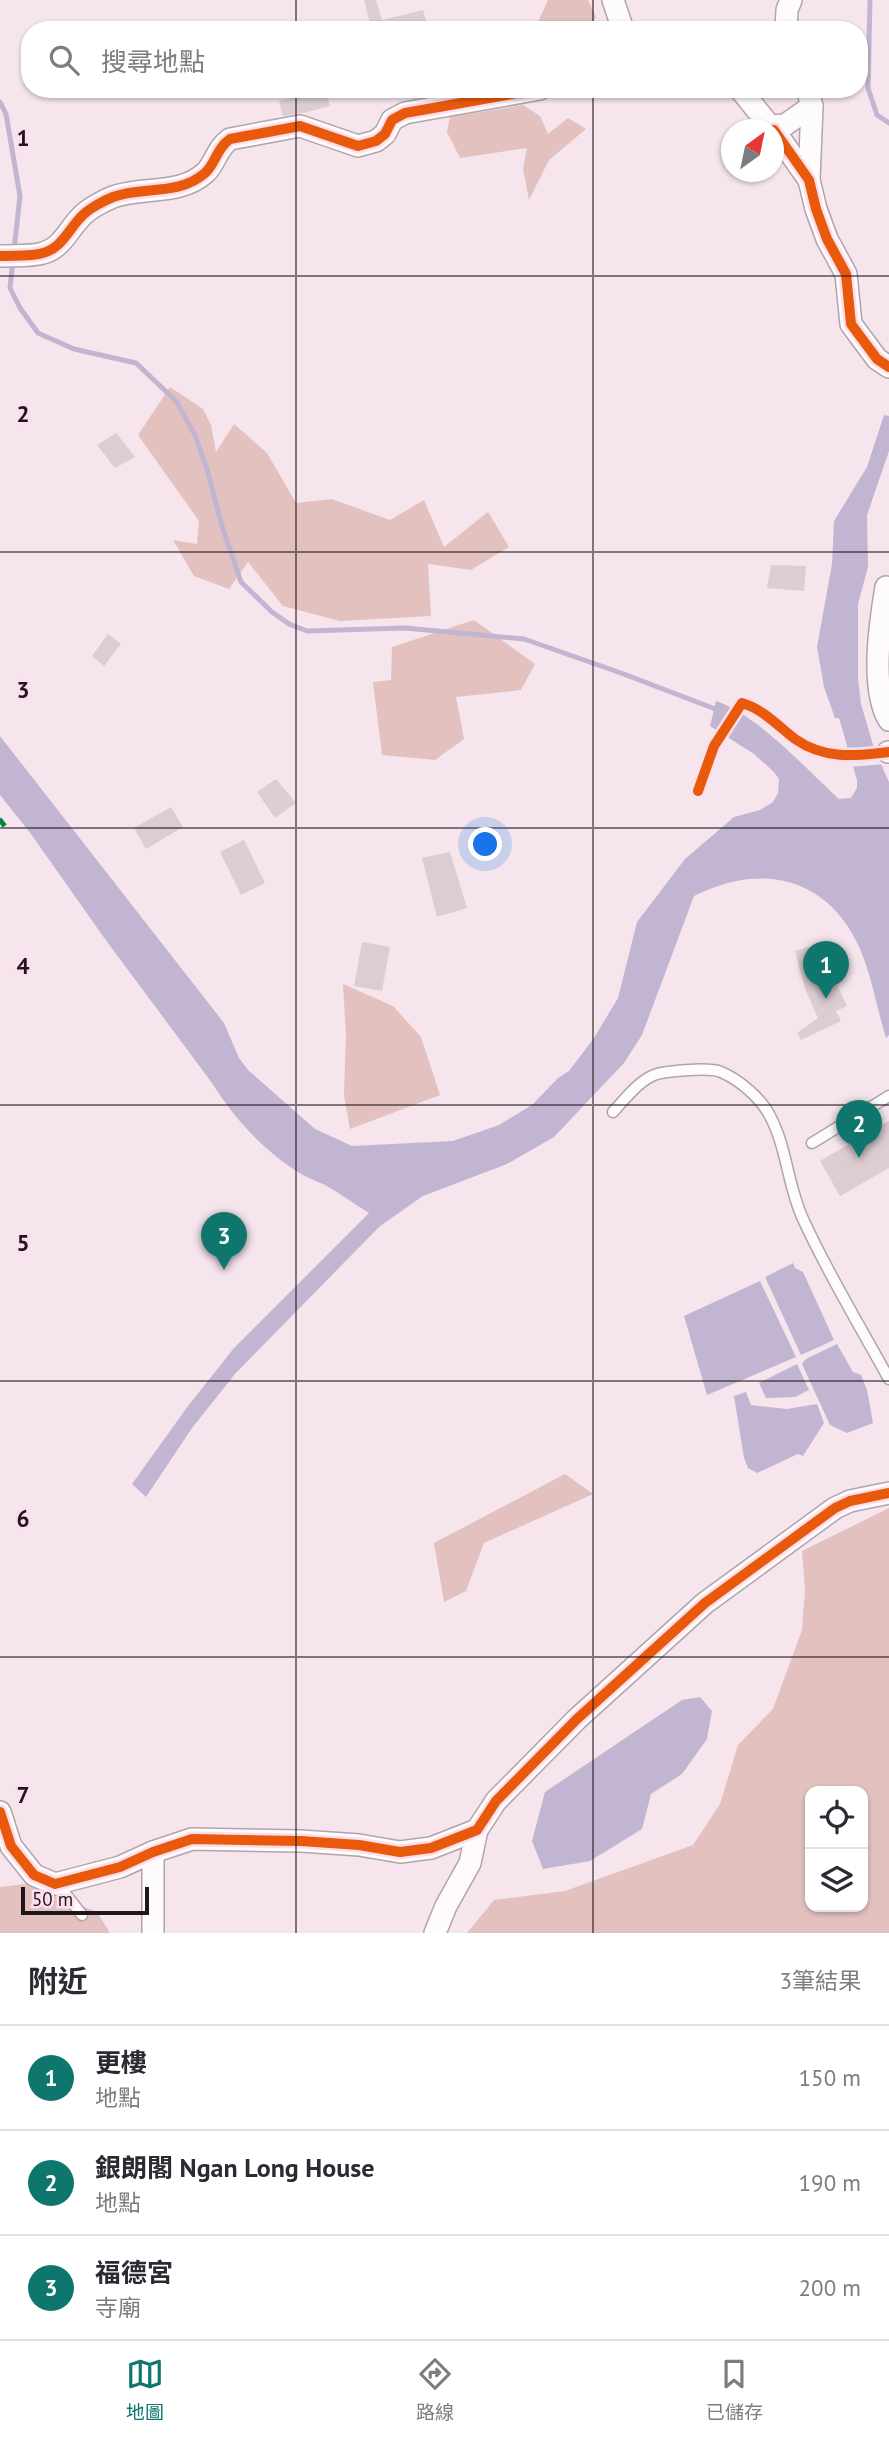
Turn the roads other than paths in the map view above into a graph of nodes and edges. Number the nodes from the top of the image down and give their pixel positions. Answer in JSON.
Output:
{"nodes":[{"id":1,"x":613,"y":0,"type":"edge"},
{"id":2,"x":791,"y":0,"type":"edge"},
{"id":3,"x":620,"y":21,"type":"edge"},
{"id":4,"x":786,"y":21,"type":"edge"},
{"id":5,"x":489,"y":98,"type":"edge"},
{"id":6,"x":748,"y":98,"type":"edge"},
{"id":7,"x":809,"y":98,"type":"edge"},
{"id":8,"x":765,"y":119,"type":"edge"},
{"id":9,"x":784,"y":125,"type":"edge"},
{"id":10,"x":784,"y":144,"type":"edge"},
{"id":11,"x":809,"y":180,"type":"junction"},
{"id":12,"x":0,"y":256,"type":"edge"},
{"id":13,"x":889,"y":367,"type":"edge"},
{"id":14,"x":886,"y":587,"type":"dead end"},
{"id":15,"x":889,"y":720,"type":"edge"},
{"id":16,"x":889,"y":1096,"type":"edge"},
{"id":17,"x":613,"y":1112,"type":"dead end"},
{"id":18,"x":812,"y":1143,"type":"dead end"},
{"id":19,"x":889,"y":1379,"type":"edge"},
{"id":20,"x":889,"y":1493,"type":"edge"},
{"id":21,"x":0,"y":1812,"type":"edge"},
{"id":22,"x":477,"y":1830,"type":"junction"},
{"id":23,"x":153,"y":1852,"type":"junction"},
{"id":24,"x":55,"y":1884,"type":"junction"},
{"id":25,"x":82,"y":1915,"type":"dead end"},
{"id":26,"x":153,"y":1933,"type":"edge"},
{"id":27,"x":435,"y":1933,"type":"edge"}],
"edges":[{"from":1,"to":3,"type":"street"},
{"from":2,"to":4,"type":"street"},
{"from":5,"to":12,"type":"street"},
{"from":6,"to":8,"type":"street"},
{"from":7,"to":9,"type":"street"},
{"from":7,"to":11,"type":"street"},
{"from":10,"to":11,"type":"street"},
{"from":11,"to":13,"type":"street"},
{"from":14,"to":15,"type":"street"},
{"from":16,"to":18,"type":"lane"},
{"from":17,"to":19,"type":"lane"},
{"from":20,"to":22,"type":"street"},
{"from":21,"to":24,"type":"street"},
{"from":22,"to":23,"type":"street"},
{"from":22,"to":27,"type":"street"},
{"from":23,"to":24,"type":"street"},
{"from":23,"to":26,"type":"street"},
{"from":24,"to":25,"type":"lane"}]}
